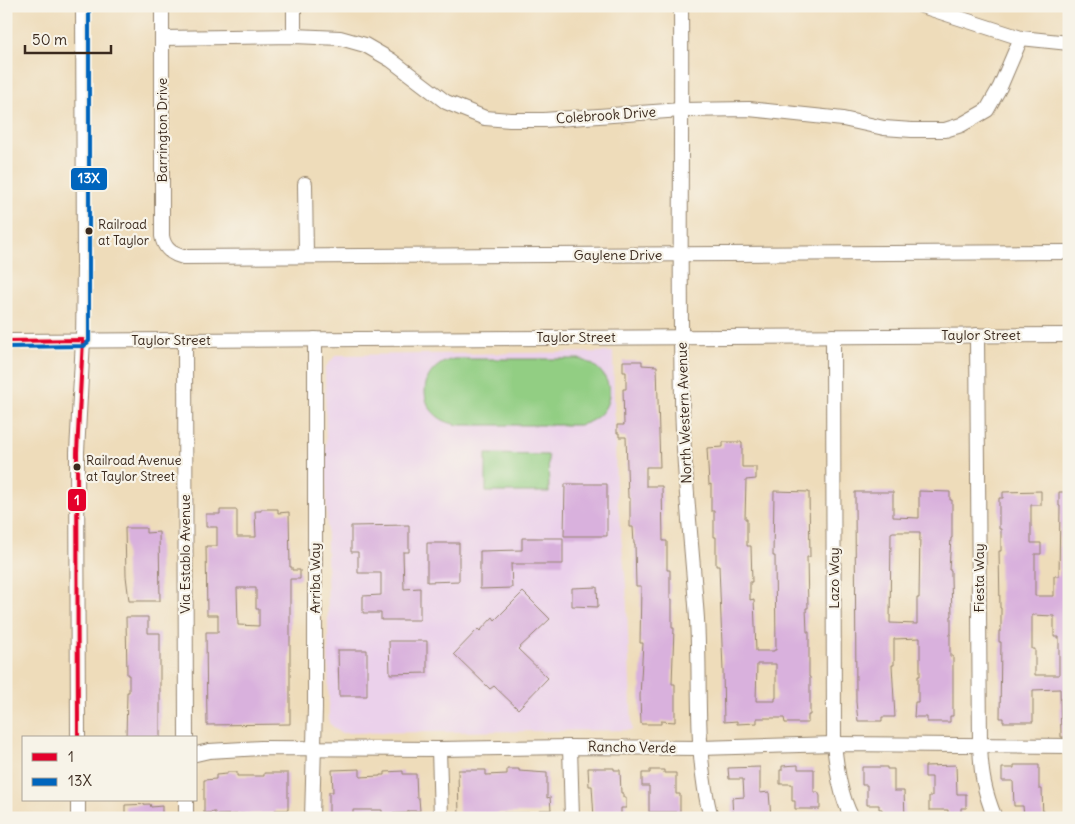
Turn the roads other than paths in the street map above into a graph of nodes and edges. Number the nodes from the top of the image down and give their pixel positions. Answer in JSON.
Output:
{"nodes":[{"id":1,"x":83,"y":6,"type":"edge"},
{"id":2,"x":162,"y":6,"type":"edge"},
{"id":3,"x":294,"y":6,"type":"edge"},
{"id":4,"x":681,"y":6,"type":"edge"},
{"id":5,"x":922,"y":6,"type":"edge"},
{"id":6,"x":294,"y":36,"type":"junction"},
{"id":7,"x":163,"y":38,"type":"junction"},
{"id":8,"x":1021,"y":38,"type":"junction"},
{"id":9,"x":1069,"y":43,"type":"edge"},
{"id":10,"x":681,"y":110,"type":"junction"},
{"id":11,"x":305,"y":184,"type":"dead end"},
{"id":12,"x":169,"y":251,"type":"joint"},
{"id":13,"x":1069,"y":252,"type":"edge"},
{"id":14,"x":681,"y":254,"type":"junction"},
{"id":15,"x":306,"y":255,"type":"junction"},
{"id":16,"x":977,"y":335,"type":"junction"},
{"id":17,"x":1069,"y":335,"type":"edge"},
{"id":18,"x":833,"y":336,"type":"junction"},
{"id":19,"x":682,"y":337,"type":"junction"},
{"id":20,"x":315,"y":339,"type":"junction"},
{"id":21,"x":83,"y":340,"type":"junction"},
{"id":22,"x":184,"y":340,"type":"junction"},
{"id":23,"x":6,"y":341,"type":"edge"},
{"id":24,"x":78,"y":736,"type":"edge"},
{"id":25,"x":186,"y":736,"type":"edge"},
{"id":26,"x":834,"y":744,"type":"junction"},
{"id":27,"x":980,"y":744,"type":"junction"},
{"id":28,"x":570,"y":746,"type":"junction"},
{"id":29,"x":1069,"y":746,"type":"edge"},
{"id":30,"x":314,"y":747,"type":"junction"},
{"id":31,"x":700,"y":748,"type":"junction"},
{"id":32,"x":439,"y":749,"type":"junction"},
{"id":33,"x":198,"y":754,"type":"edge"},
{"id":34,"x":78,"y":802,"type":"edge"},
{"id":35,"x":186,"y":802,"type":"edge"},
{"id":36,"x":78,"y":818,"type":"edge"},
{"id":37,"x":186,"y":818,"type":"edge"},
{"id":38,"x":312,"y":818,"type":"edge"},
{"id":39,"x":442,"y":818,"type":"edge"},
{"id":40,"x":572,"y":818,"type":"edge"},
{"id":41,"x":711,"y":818,"type":"edge"},
{"id":42,"x":852,"y":818,"type":"edge"},
{"id":43,"x":995,"y":818,"type":"edge"}],
"edges":[{"from":1,"to":21,"type":"street"},
{"from":2,"to":7,"type":"street","name":"Barrington Drive"},
{"from":3,"to":6,"type":"street"},
{"from":4,"to":10,"type":"street","name":"North Western Avenue"},
{"from":5,"to":8,"type":"street"},
{"from":6,"to":7,"type":"street","name":"Colebrook Drive"},
{"from":6,"to":10,"type":"street","name":"Colebrook Drive"},
{"from":7,"to":12,"type":"street","name":"Barrington Drive"},
{"from":8,"to":9,"type":"street"},
{"from":8,"to":10,"type":"street","name":"Colebrook Drive"},
{"from":10,"to":14,"type":"street","name":"North Western Avenue"},
{"from":11,"to":15,"type":"street"},
{"from":12,"to":15,"type":"street","name":"Gaylene Drive"},
{"from":13,"to":14,"type":"street","name":"Gaylene Drive"},
{"from":14,"to":15,"type":"street","name":"Gaylene Drive"},
{"from":14,"to":19,"type":"street","name":"North Western Avenue"},
{"from":16,"to":17,"type":"street","name":"Taylor Street"},
{"from":16,"to":18,"type":"street","name":"Taylor Street"},
{"from":16,"to":27,"type":"street","name":"Fiesta Way"},
{"from":18,"to":19,"type":"street","name":"Taylor Street"},
{"from":18,"to":26,"type":"street","name":"Lazo Way"},
{"from":19,"to":20,"type":"street","name":"Taylor Street"},
{"from":19,"to":31,"type":"street","name":"North Western Avenue"},
{"from":20,"to":22,"type":"street","name":"Taylor Street"},
{"from":20,"to":30,"type":"street","name":"Arriba Way"},
{"from":21,"to":22,"type":"street","name":"Taylor Street"},
{"from":21,"to":23,"type":"street","name":"Taylor Street"},
{"from":21,"to":24,"type":"street"},
{"from":22,"to":25,"type":"street","name":"Via Establo Avenue"},
{"from":26,"to":27,"type":"street","name":"Rancho Verde"},
{"from":26,"to":31,"type":"street","name":"Rancho Verde"},
{"from":26,"to":42,"type":"street","name":"Lazo Way"},
{"from":27,"to":29,"type":"street","name":"Rancho Verde"},
{"from":27,"to":43,"type":"street","name":"Fiesta Way"},
{"from":28,"to":31,"type":"street","name":"Rancho Verde"},
{"from":28,"to":32,"type":"street","name":"Rancho Verde"},
{"from":28,"to":40,"type":"street"},
{"from":30,"to":32,"type":"street","name":"Rancho Verde"},
{"from":30,"to":33,"type":"street","name":"Rancho Verde"},
{"from":30,"to":38,"type":"street","name":"Arriba Way"},
{"from":31,"to":41,"type":"street","name":"North Western Avenue"},
{"from":32,"to":39,"type":"street"},
{"from":34,"to":36,"type":"street"},
{"from":35,"to":37,"type":"street"}]}
